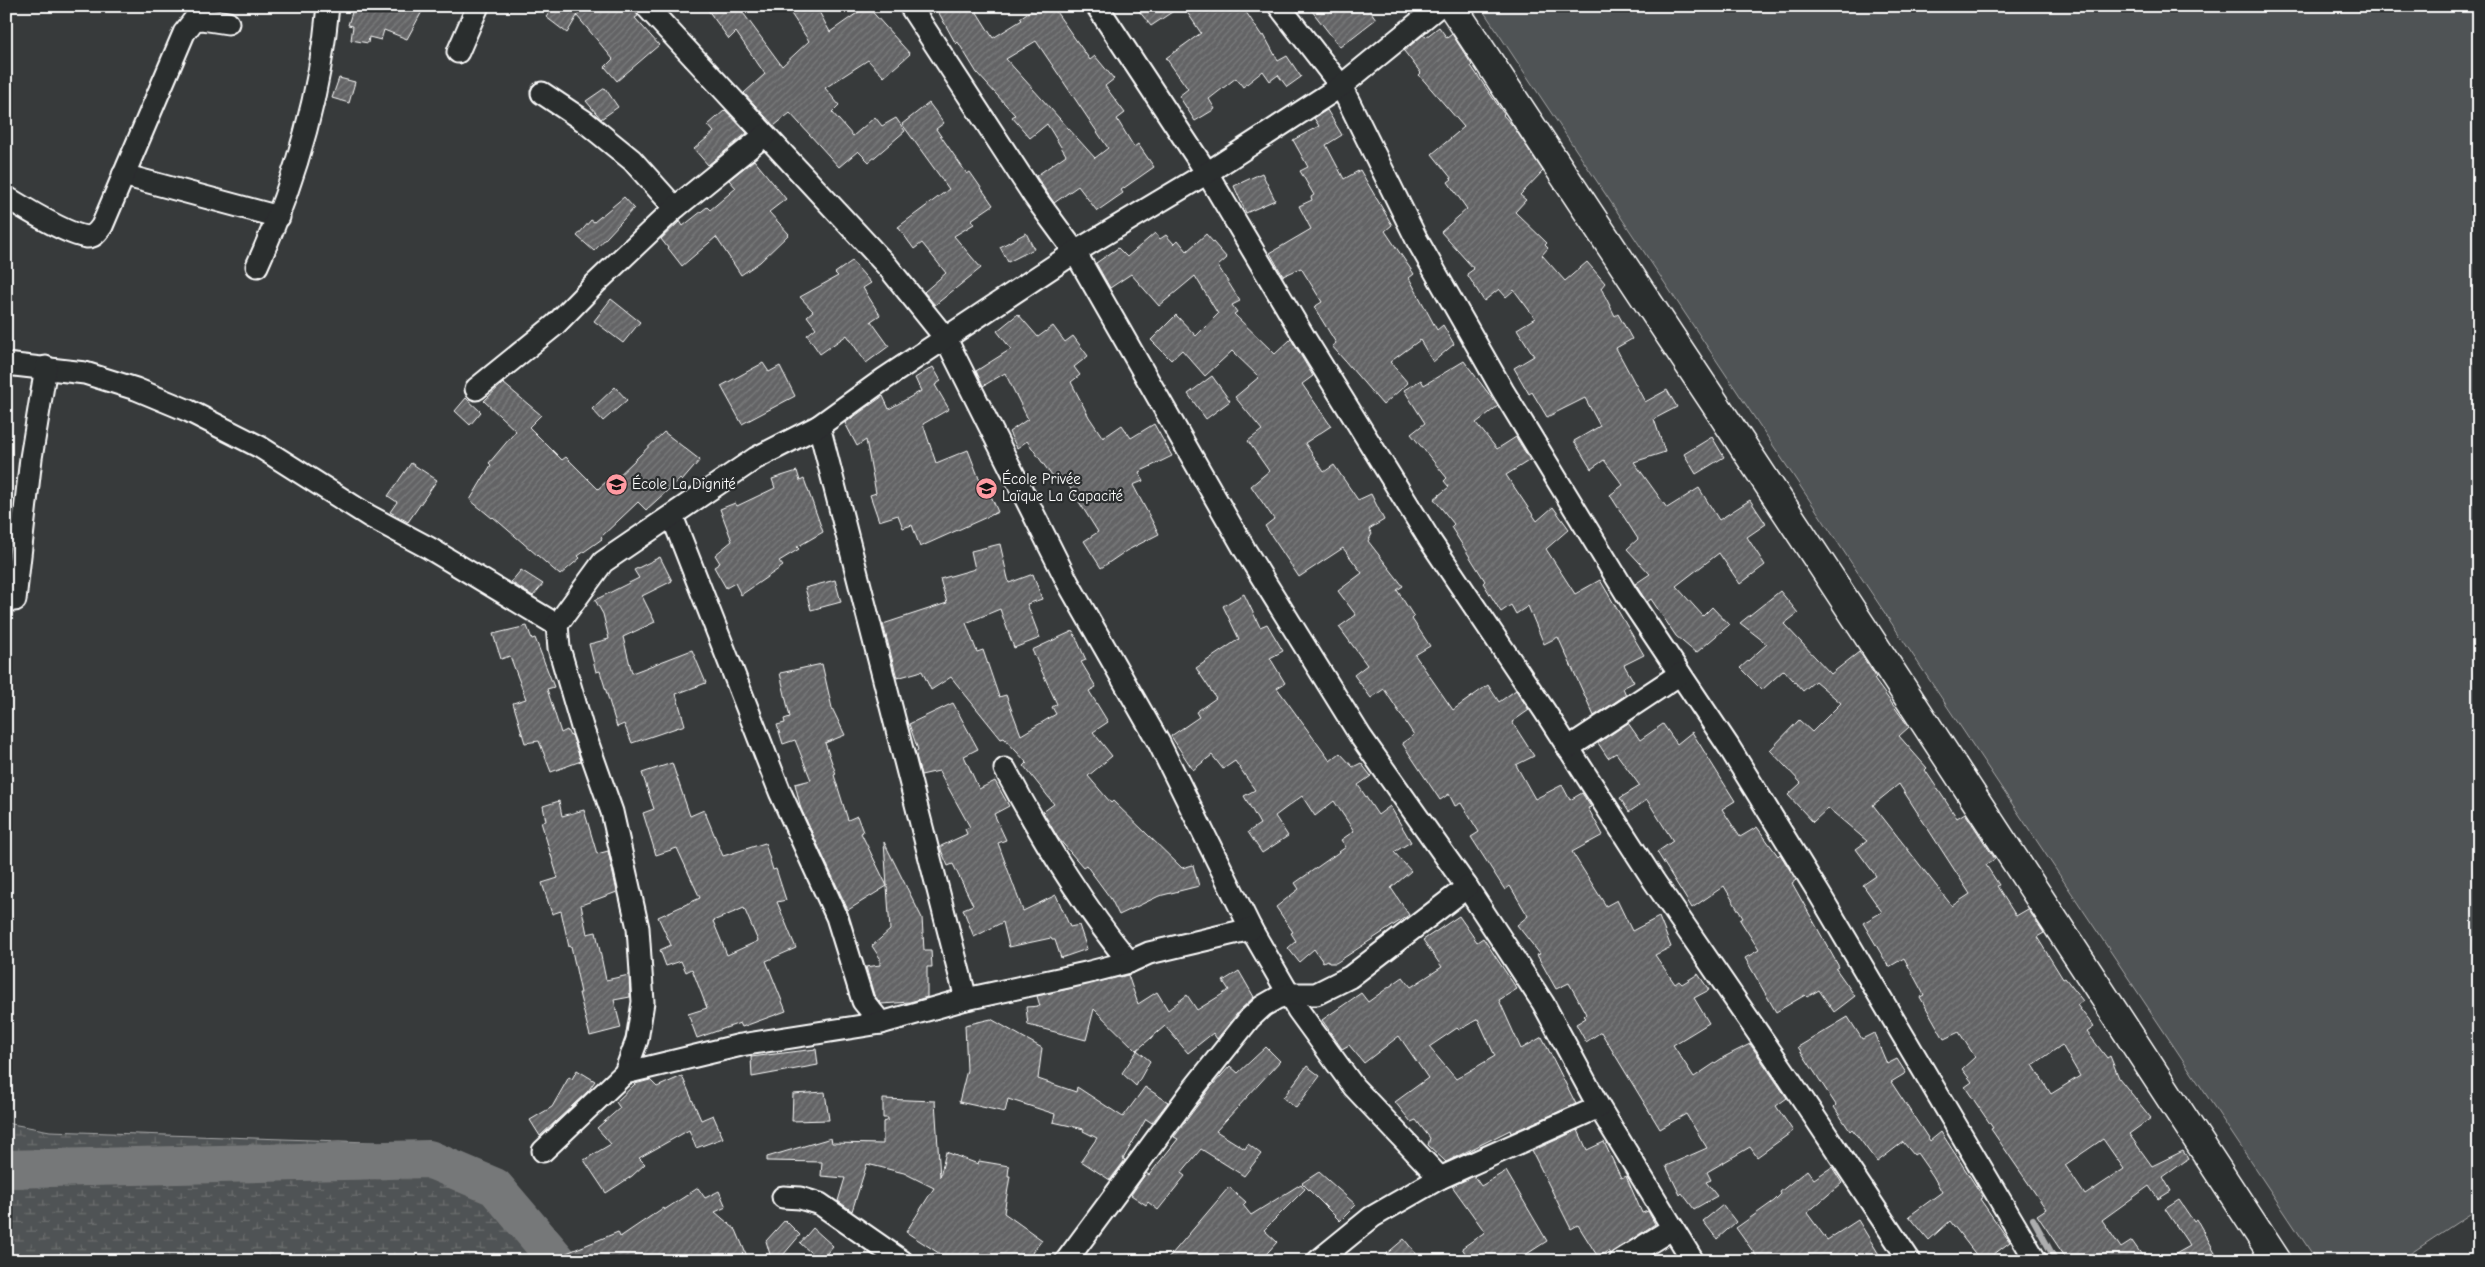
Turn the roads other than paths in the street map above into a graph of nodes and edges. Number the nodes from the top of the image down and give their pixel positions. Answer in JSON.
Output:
{"nodes":[{"id":1,"x":328,"y":6,"type":"edge"},
{"id":2,"x":478,"y":6,"type":"edge"},
{"id":3,"x":646,"y":6,"type":"edge"},
{"id":4,"x":910,"y":6,"type":"edge"},
{"id":5,"x":1097,"y":6,"type":"edge"},
{"id":6,"x":1279,"y":6,"type":"edge"},
{"id":7,"x":1439,"y":6,"type":"edge"},
{"id":8,"x":1452,"y":6,"type":"edge"},
{"id":9,"x":228,"y":23,"type":"dead end"},
{"id":10,"x":458,"y":52,"type":"dead end"},
{"id":11,"x":1341,"y":86,"type":"junction"},
{"id":12,"x":542,"y":93,"type":"dead end"},
{"id":13,"x":765,"y":135,"type":"junction"},
{"id":14,"x":1207,"y":173,"type":"junction"},
{"id":15,"x":124,"y":175,"type":"junction"},
{"id":16,"x":6,"y":197,"type":"edge"},
{"id":17,"x":675,"y":208,"type":"junction"},
{"id":18,"x":279,"y":217,"type":"junction"},
{"id":19,"x":1075,"y":252,"type":"junction"},
{"id":20,"x":257,"y":266,"type":"dead end"},
{"id":21,"x":946,"y":338,"type":"junction"},
{"id":22,"x":6,"y":364,"type":"edge"},
{"id":23,"x":46,"y":367,"type":"junction"},
{"id":24,"x":476,"y":388,"type":"dead end"},
{"id":25,"x":819,"y":426,"type":"junction"},
{"id":26,"x":672,"y":516,"type":"junction"},
{"id":27,"x":15,"y":600,"type":"dead end"},
{"id":28,"x":557,"y":625,"type":"junction"},
{"id":29,"x":1680,"y":674,"type":"junction"},
{"id":30,"x":1568,"y":748,"type":"junction"},
{"id":31,"x":1005,"y":769,"type":"dead end"},
{"id":32,"x":1467,"y":887,"type":"junction"},
{"id":33,"x":1251,"y":929,"type":"junction"},
{"id":34,"x":1129,"y":962,"type":"junction"},
{"id":35,"x":1290,"y":994,"type":"junction"},
{"id":36,"x":966,"y":999,"type":"junction"},
{"id":37,"x":881,"y":1023,"type":"junction"},
{"id":38,"x":625,"y":1073,"type":"junction"},
{"id":39,"x":1599,"y":1108,"type":"junction"},
{"id":40,"x":543,"y":1151,"type":"dead end"},
{"id":41,"x":1440,"y":1178,"type":"junction"},
{"id":42,"x":782,"y":1197,"type":"dead end"},
{"id":43,"x":1673,"y":1228,"type":"junction"},
{"id":44,"x":902,"y":1261,"type":"edge"},
{"id":45,"x":1066,"y":1261,"type":"edge"},
{"id":46,"x":1318,"y":1261,"type":"edge"},
{"id":47,"x":1620,"y":1261,"type":"edge"},
{"id":48,"x":1693,"y":1261,"type":"edge"},
{"id":49,"x":1910,"y":1261,"type":"edge"},
{"id":50,"x":2036,"y":1261,"type":"edge"},
{"id":51,"x":2277,"y":1261,"type":"edge"}],
"edges":[{"from":1,"to":18,"type":"street"},
{"from":2,"to":10,"type":"street"},
{"from":3,"to":13,"type":"street"},
{"from":4,"to":19,"type":"street"},
{"from":5,"to":14,"type":"street"},
{"from":6,"to":11,"type":"street"},
{"from":7,"to":11,"type":"street"},
{"from":8,"to":51,"type":"main road"},
{"from":9,"to":15,"type":"street"},
{"from":11,"to":14,"type":"street"},
{"from":11,"to":29,"type":"street"},
{"from":12,"to":17,"type":"street"},
{"from":13,"to":17,"type":"street"},
{"from":13,"to":21,"type":"street"},
{"from":14,"to":19,"type":"street"},
{"from":14,"to":30,"type":"street"},
{"from":15,"to":16,"type":"street"},
{"from":15,"to":18,"type":"street"},
{"from":17,"to":24,"type":"street"},
{"from":18,"to":20,"type":"street"},
{"from":19,"to":21,"type":"street"},
{"from":19,"to":32,"type":"street"},
{"from":21,"to":25,"type":"street"},
{"from":21,"to":33,"type":"street"},
{"from":22,"to":23,"type":"street"},
{"from":23,"to":27,"type":"street"},
{"from":23,"to":28,"type":"street"},
{"from":25,"to":26,"type":"street"},
{"from":25,"to":36,"type":"street"},
{"from":26,"to":28,"type":"street"},
{"from":26,"to":37,"type":"street"},
{"from":28,"to":38,"type":"street"},
{"from":29,"to":30,"type":"street"},
{"from":29,"to":50,"type":"street"},
{"from":30,"to":49,"type":"street"},
{"from":31,"to":34,"type":"street"},
{"from":32,"to":35,"type":"street"},
{"from":32,"to":39,"type":"street"},
{"from":33,"to":34,"type":"street"},
{"from":33,"to":35,"type":"street"},
{"from":34,"to":36,"type":"street"},
{"from":35,"to":41,"type":"street"},
{"from":35,"to":45,"type":"street"},
{"from":36,"to":37,"type":"street"},
{"from":37,"to":38,"type":"street"},
{"from":38,"to":40,"type":"street"},
{"from":39,"to":41,"type":"street"},
{"from":39,"to":43,"type":"street"},
{"from":41,"to":46,"type":"street"},
{"from":42,"to":44,"type":"street"},
{"from":43,"to":47,"type":"street"},
{"from":43,"to":48,"type":"street"}]}
